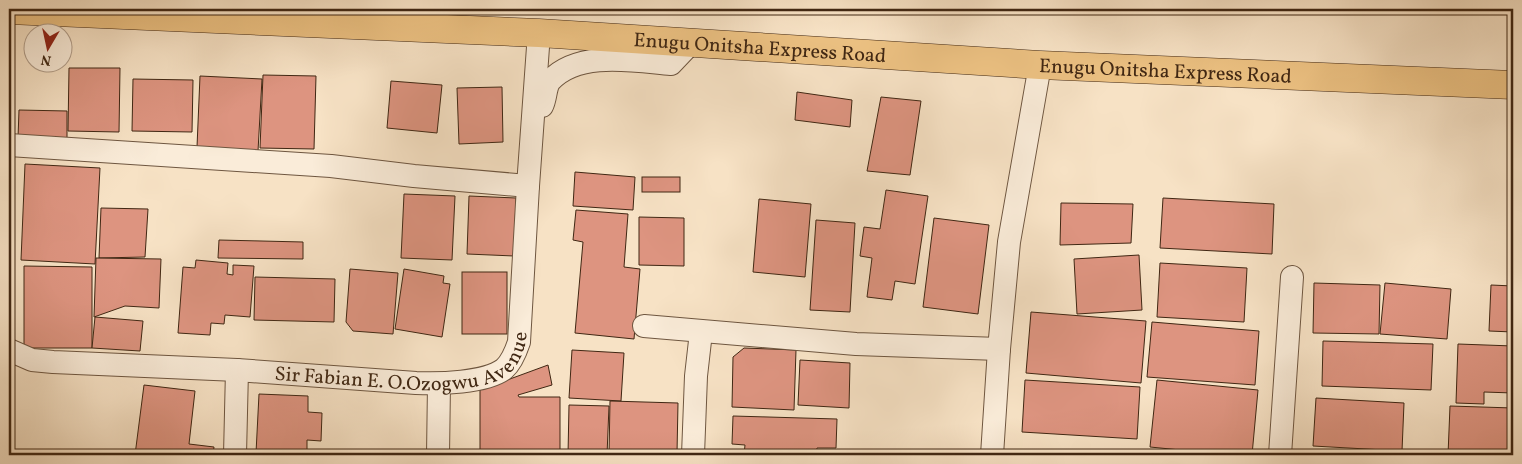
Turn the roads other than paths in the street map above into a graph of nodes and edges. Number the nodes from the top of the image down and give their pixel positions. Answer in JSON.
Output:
{"nodes":[{"id":1,"x":9,"y":10,"type":"edge"},
{"id":2,"x":539,"y":33,"type":"junction"},
{"id":3,"x":690,"y":44,"type":"junction"},
{"id":4,"x":1040,"y":64,"type":"junction"},
{"id":5,"x":1513,"y":85,"type":"edge"},
{"id":6,"x":533,"y":119,"type":"junction"},
{"id":7,"x":9,"y":145,"type":"edge"},
{"id":8,"x":528,"y":186,"type":"junction"},
{"id":9,"x":1292,"y":277,"type":"dead end"},
{"id":10,"x":644,"y":326,"type":"dead end"},
{"id":11,"x":701,"y":332,"type":"junction"},
{"id":12,"x":999,"y":349,"type":"junction"},
{"id":13,"x":9,"y":350,"type":"edge"},
{"id":14,"x":237,"y":370,"type":"junction"},
{"id":15,"x":439,"y":384,"type":"junction"},
{"id":16,"x":235,"y":455,"type":"edge"},
{"id":17,"x":438,"y":455,"type":"edge"},
{"id":18,"x":693,"y":455,"type":"edge"},
{"id":19,"x":992,"y":455,"type":"edge"},
{"id":20,"x":1280,"y":455,"type":"edge"}],
"edges":[{"from":1,"to":2,"type":"highway","name":"Enugu Onitsha Express Road"},
{"from":2,"to":3,"type":"highway","name":"Enugu Onitsha Express Road"},
{"from":2,"to":6,"type":"street","name":"Sir Fabian E. O.Ozogwu Avenue"},
{"from":3,"to":4,"type":"highway","name":"Enugu Onitsha Express Road"},
{"from":3,"to":6,"type":"street"},
{"from":4,"to":5,"type":"highway","name":"Enugu Onitsha Express Road"},
{"from":4,"to":12,"type":"street"},
{"from":6,"to":8,"type":"street","name":"Sir Fabian E. O.Ozogwu Avenue"},
{"from":7,"to":8,"type":"street"},
{"from":8,"to":15,"type":"street","name":"Sir Fabian E. O.Ozogwu Avenue"},
{"from":9,"to":20,"type":"street"},
{"from":10,"to":11,"type":"street"},
{"from":11,"to":12,"type":"street"},
{"from":11,"to":18,"type":"street"},
{"from":12,"to":19,"type":"street"},
{"from":13,"to":14,"type":"street","name":"Sir Fabian E. O.Ozogwu Avenue"},
{"from":14,"to":15,"type":"street","name":"Sir Fabian E. O.Ozogwu Avenue"},
{"from":14,"to":16,"type":"street"},
{"from":15,"to":17,"type":"street"}]}
